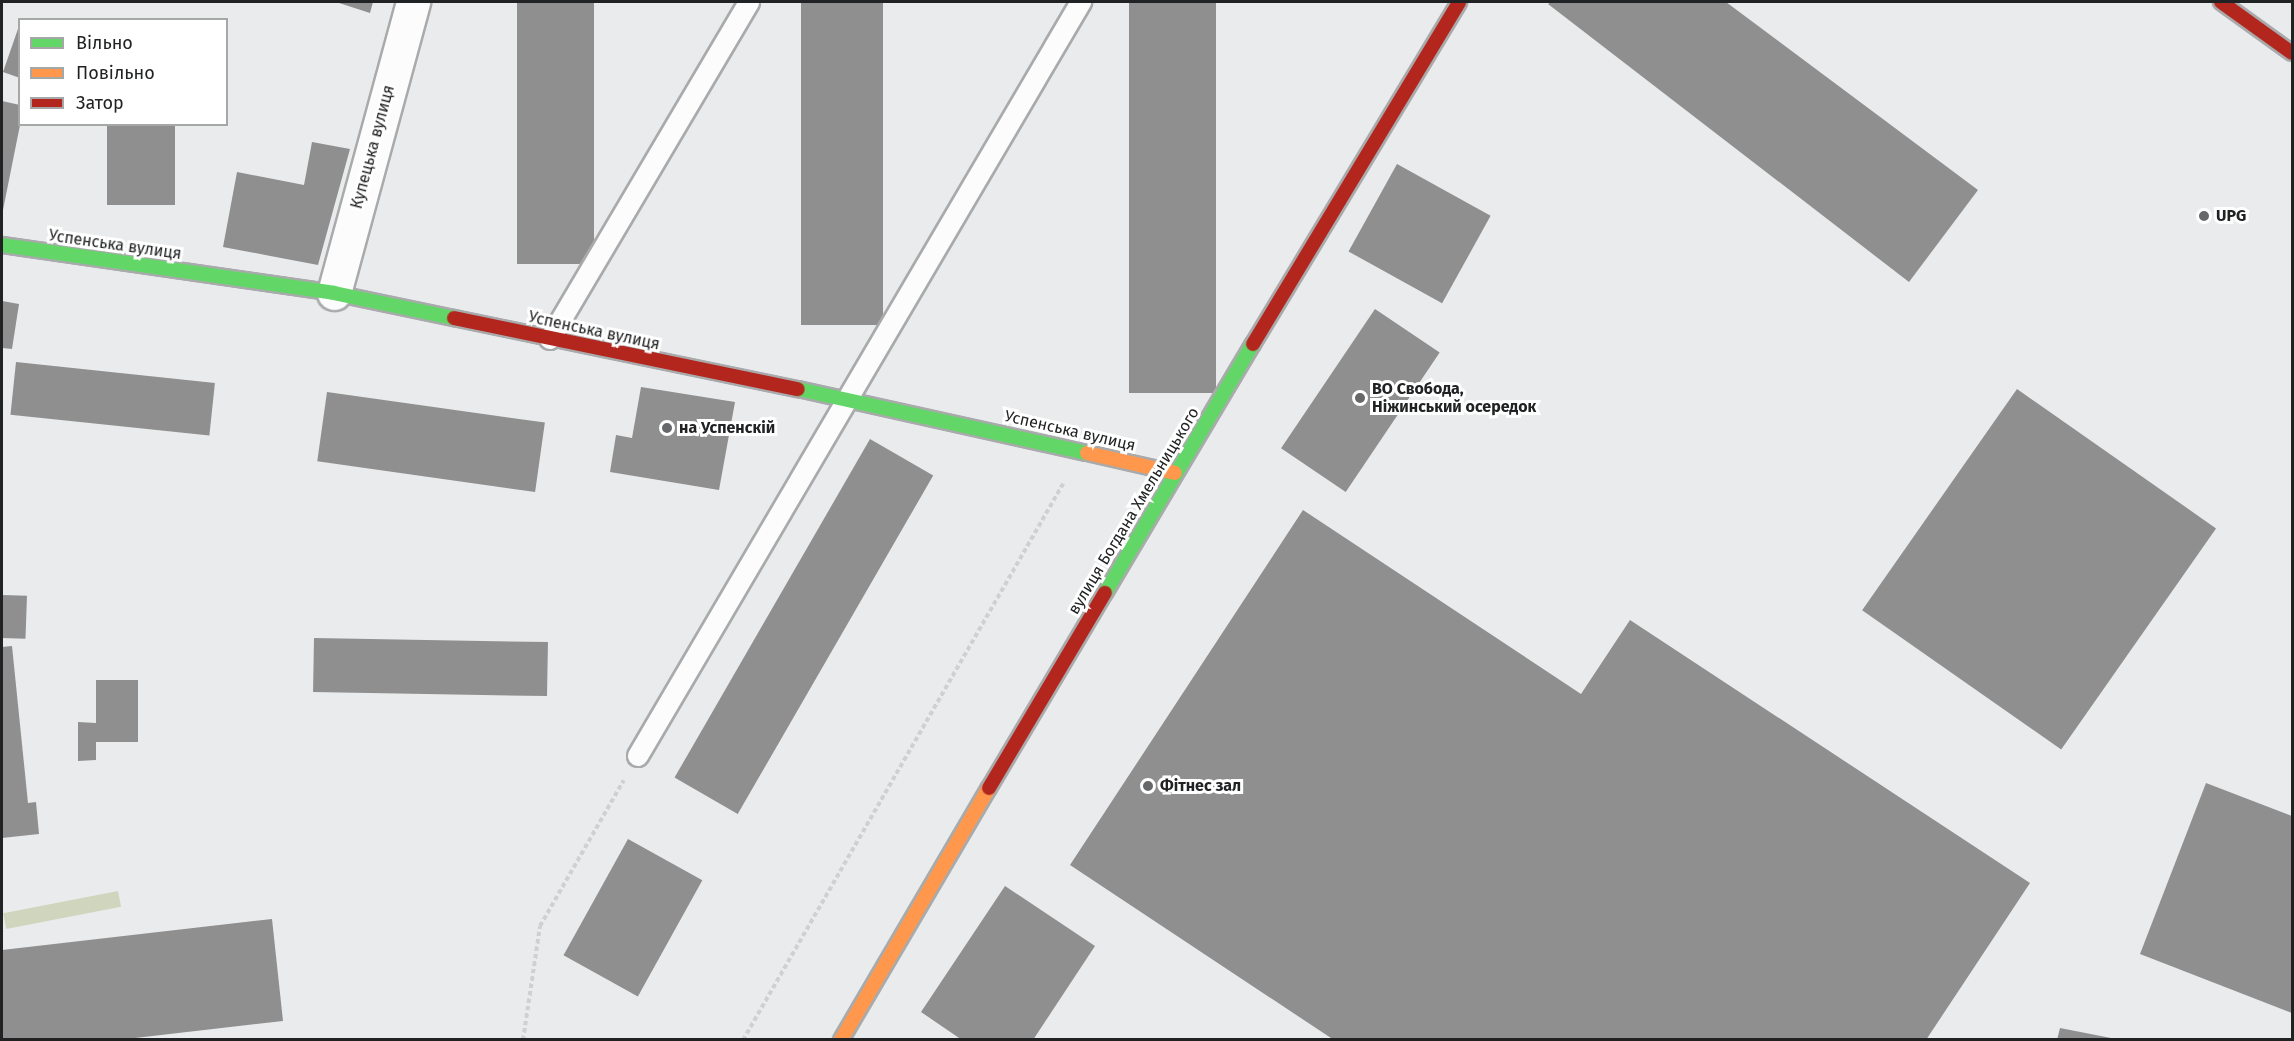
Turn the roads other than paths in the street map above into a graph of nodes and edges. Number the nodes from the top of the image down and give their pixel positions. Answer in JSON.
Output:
{"nodes":[{"id":1,"x":412,"y":2,"type":"edge"},
{"id":2,"x":749,"y":2,"type":"edge"},
{"id":3,"x":1081,"y":2,"type":"edge"},
{"id":4,"x":1459,"y":2,"type":"edge"},
{"id":5,"x":2221,"y":2,"type":"edge"},
{"id":6,"x":2292,"y":53,"type":"edge"},
{"id":7,"x":2,"y":245,"type":"edge"},
{"id":8,"x":334,"y":293,"type":"junction"},
{"id":9,"x":550,"y":339,"type":"junction"},
{"id":10,"x":845,"y":399,"type":"junction"},
{"id":11,"x":1175,"y":472,"type":"junction"},
{"id":12,"x":638,"y":756,"type":"road end"},
{"id":13,"x":842,"y":1040,"type":"edge"}],
"edges":[{"from":1,"to":8,"type":"street","name":"Купецька вулиця"},
{"from":2,"to":9,"type":"lane"},
{"from":3,"to":10,"type":"lane"},
{"from":4,"to":11,"type":"street","name":"вулиця Богдана Хмельницького"},
{"from":5,"to":6,"type":"street"},
{"from":7,"to":8,"type":"street","name":"Успенська вулиця"},
{"from":8,"to":9,"type":"street","name":"Успенська вулиця"},
{"from":9,"to":10,"type":"street","name":"Успенська вулиця"},
{"from":10,"to":11,"type":"street","name":"Успенська вулиця"},
{"from":10,"to":12,"type":"lane"},
{"from":11,"to":13,"type":"street","name":"вулиця Богдана Хмельницького"}]}
